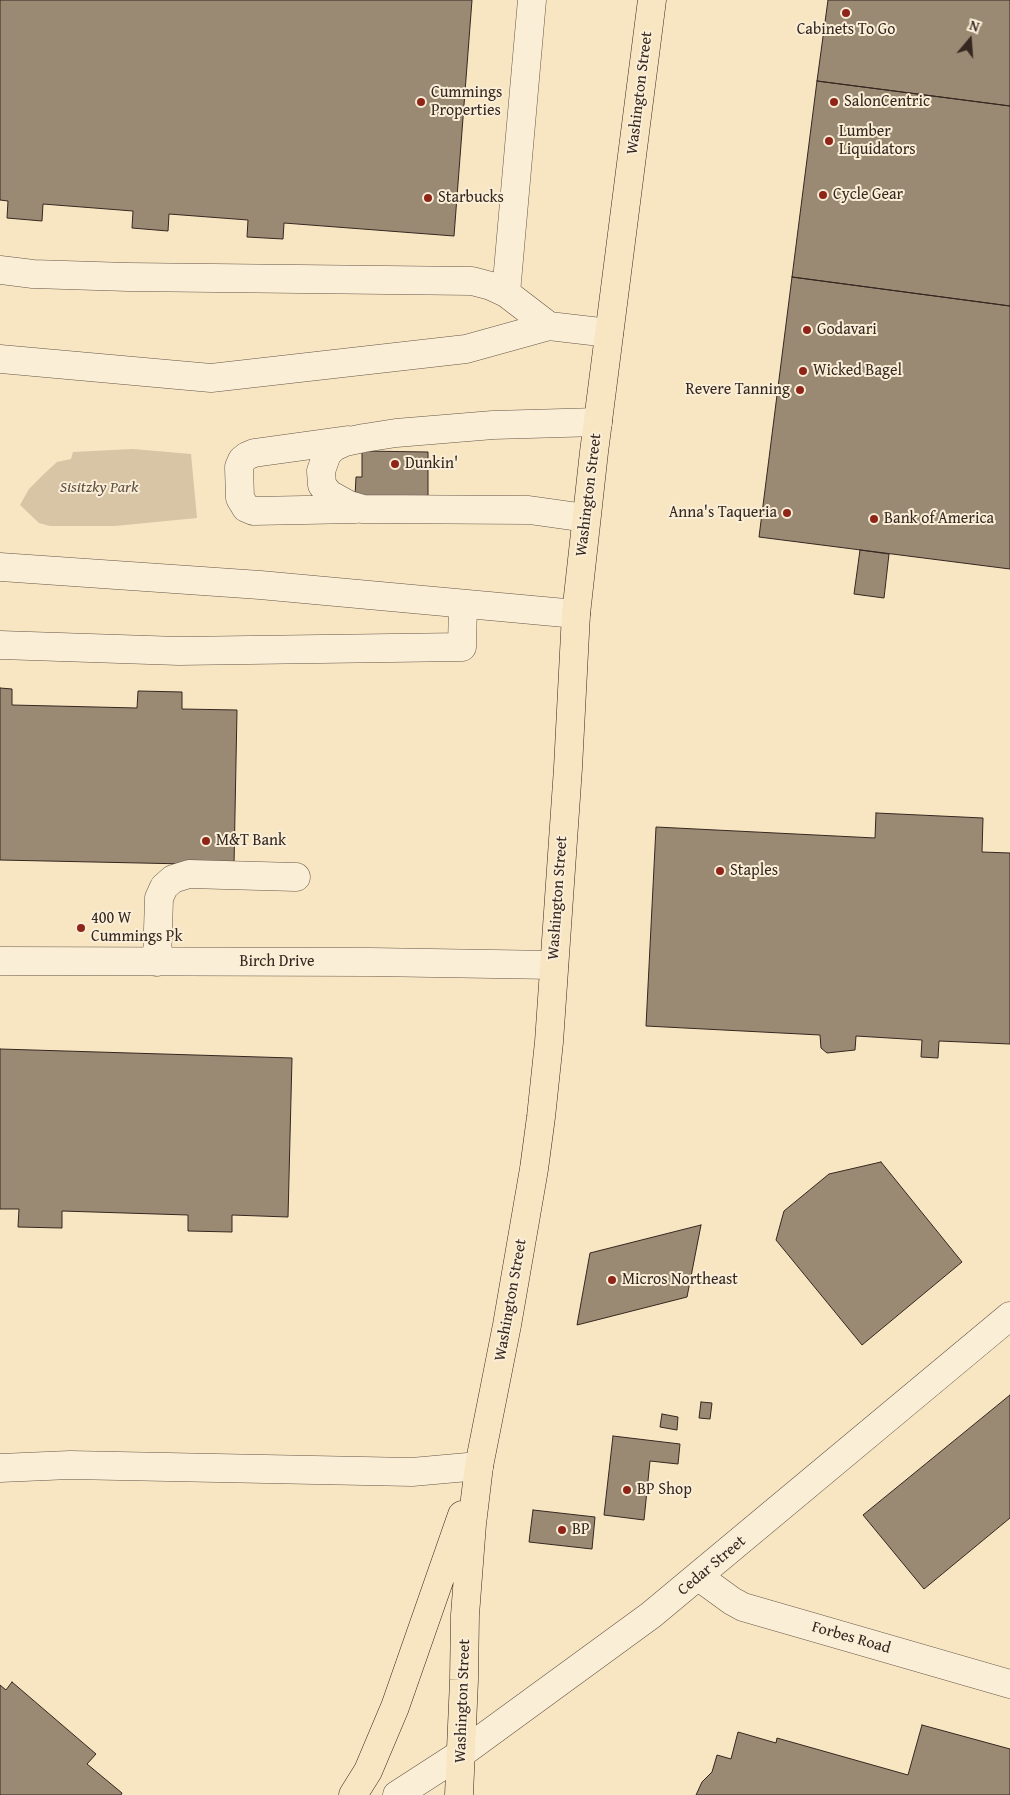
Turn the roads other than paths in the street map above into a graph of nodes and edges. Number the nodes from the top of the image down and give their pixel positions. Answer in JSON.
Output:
{"nodes":[{"id":1,"x":532,"y":0,"type":"edge"},
{"id":2,"x":652,"y":0,"type":"edge"},
{"id":3,"x":0,"y":270,"type":"edge"},
{"id":4,"x":506,"y":293,"type":"junction"},
{"id":5,"x":549,"y":326,"type":"junction"},
{"id":6,"x":609,"y":333,"type":"junction"},
{"id":7,"x":0,"y":359,"type":"edge"},
{"id":8,"x":598,"y":422,"type":"junction"},
{"id":9,"x":396,"y":433,"type":"junction"},
{"id":10,"x":370,"y":509,"type":"junction"},
{"id":11,"x":586,"y":518,"type":"junction"},
{"id":12,"x":0,"y":567,"type":"edge"},
{"id":13,"x":463,"y":604,"type":"junction"},
{"id":14,"x":576,"y":614,"type":"junction"},
{"id":15,"x":0,"y":645,"type":"edge"},
{"id":16,"x":296,"y":877,"type":"dead end"},
{"id":17,"x":0,"y":961,"type":"edge"},
{"id":18,"x":157,"y":962,"type":"junction"},
{"id":19,"x":554,"y":966,"type":"junction"},
{"id":20,"x":1010,"y":1316,"type":"edge"},
{"id":21,"x":479,"y":1466,"type":"junction"},
{"id":22,"x":0,"y":1468,"type":"edge"},
{"id":23,"x":699,"y":1577,"type":"junction"},
{"id":24,"x":1010,"y":1684,"type":"edge"},
{"id":25,"x":462,"y":1753,"type":"junction"},
{"id":26,"x":354,"y":1795,"type":"edge"},
{"id":27,"x":397,"y":1795,"type":"edge"},
{"id":28,"x":459,"y":1795,"type":"edge"}],
"edges":[{"from":1,"to":4,"type":"street"},
{"from":2,"to":6,"type":"main road","name":"Washington Street"},
{"from":3,"to":4,"type":"street"},
{"from":4,"to":5,"type":"street"},
{"from":5,"to":6,"type":"street"},
{"from":5,"to":7,"type":"street"},
{"from":6,"to":8,"type":"main road","name":"Washington Street"},
{"from":8,"to":9,"type":"street"},
{"from":8,"to":11,"type":"main road","name":"Washington Street"},
{"from":9,"to":10,"type":"street"},
{"from":9,"to":10,"type":"street"},
{"from":10,"to":11,"type":"street"},
{"from":11,"to":14,"type":"main road","name":"Washington Street"},
{"from":12,"to":13,"type":"street"},
{"from":13,"to":14,"type":"street"},
{"from":13,"to":15,"type":"street"},
{"from":14,"to":19,"type":"main road","name":"Washington Street"},
{"from":16,"to":18,"type":"street"},
{"from":17,"to":18,"type":"street","name":"Birch Drive"},
{"from":18,"to":19,"type":"street","name":"Birch Drive"},
{"from":19,"to":21,"type":"main road","name":"Washington Street"},
{"from":20,"to":23,"type":"street","name":"Cedar Street"},
{"from":21,"to":22,"type":"street"},
{"from":21,"to":25,"type":"main road","name":"Washington Street"},
{"from":21,"to":26,"type":"main road"},
{"from":23,"to":24,"type":"street","name":"Forbes Road"},
{"from":23,"to":25,"type":"street","name":"Cedar Street"},
{"from":25,"to":27,"type":"street","name":"Cedar Street"},
{"from":25,"to":28,"type":"main road","name":"Washington Street"}]}
